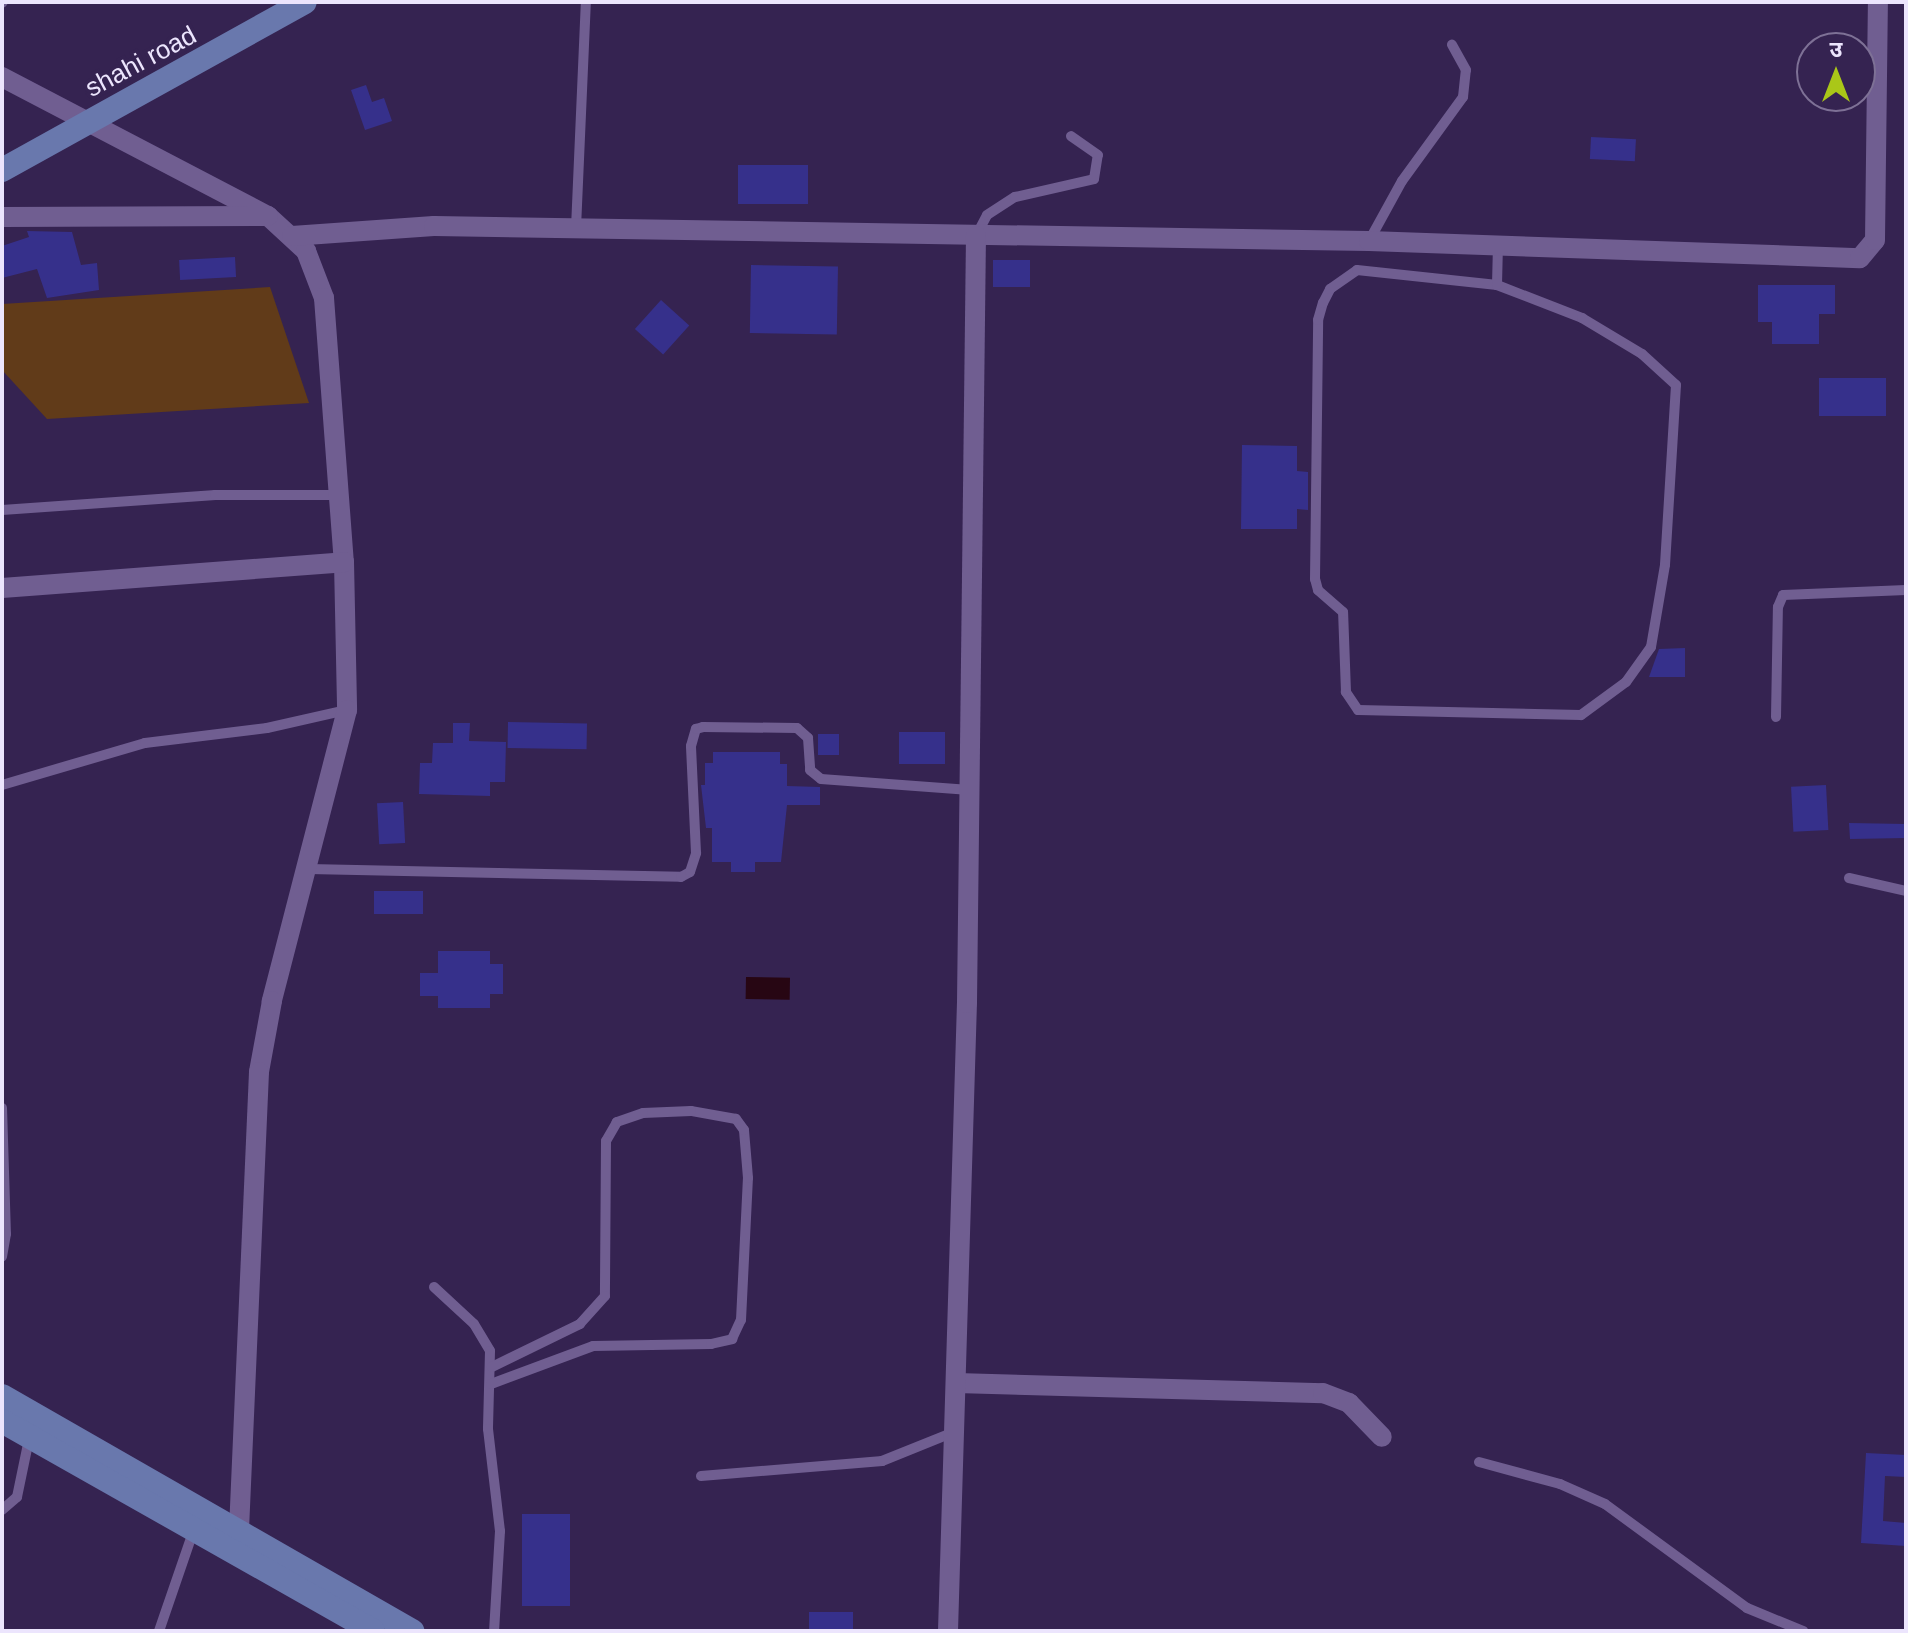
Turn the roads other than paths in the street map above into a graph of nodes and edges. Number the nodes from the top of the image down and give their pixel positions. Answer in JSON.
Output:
{"nodes":[{"id":1,"x":586,"y":2,"type":"edge"},
{"id":2,"x":1878,"y":2,"type":"edge"},
{"id":3,"x":299,"y":4,"type":"edge"},
{"id":4,"x":1452,"y":45,"type":"dead end"},
{"id":5,"x":2,"y":77,"type":"edge"},
{"id":6,"x":90,"y":120,"type":"junction"},
{"id":7,"x":1071,"y":136,"type":"dead end"},
{"id":8,"x":2,"y":170,"type":"edge"},
{"id":9,"x":268,"y":216,"type":"junction"},
{"id":10,"x":2,"y":217,"type":"edge"},
{"id":11,"x":576,"y":228,"type":"junction"},
{"id":12,"x":292,"y":236,"type":"junction"},
{"id":13,"x":976,"y":236,"type":"junction"},
{"id":14,"x":1369,"y":241,"type":"junction"},
{"id":15,"x":1498,"y":245,"type":"junction"},
{"id":16,"x":1497,"y":285,"type":"junction"},
{"id":17,"x":338,"y":495,"type":"junction"},
{"id":18,"x":2,"y":510,"type":"edge"},
{"id":19,"x":344,"y":562,"type":"junction"},
{"id":20,"x":2,"y":588,"type":"edge"},
{"id":21,"x":1906,"y":590,"type":"edge"},
{"id":22,"x":347,"y":710,"type":"junction"},
{"id":23,"x":1776,"y":717,"type":"dead end"},
{"id":24,"x":2,"y":785,"type":"edge"},
{"id":25,"x":970,"y":790,"type":"junction"},
{"id":26,"x":309,"y":869,"type":"junction"},
{"id":27,"x":1849,"y":878,"type":"dead end"},
{"id":28,"x":1906,"y":891,"type":"edge"},
{"id":29,"x":2,"y":1108,"type":"edge"},
{"id":30,"x":2,"y":1257,"type":"edge"},
{"id":31,"x":434,"y":1287,"type":"dead end"},
{"id":32,"x":492,"y":1367,"type":"junction"},
{"id":33,"x":956,"y":1383,"type":"junction"},
{"id":34,"x":491,"y":1384,"type":"junction"},
{"id":35,"x":2,"y":1396,"type":"edge"},
{"id":36,"x":2,"y":1421,"type":"edge"},
{"id":37,"x":954,"y":1432,"type":"junction"},
{"id":38,"x":30,"y":1437,"type":"junction"},
{"id":39,"x":1382,"y":1437,"type":"dead end"},
{"id":40,"x":1479,"y":1462,"type":"dead end"},
{"id":41,"x":701,"y":1476,"type":"dead end"},
{"id":42,"x":2,"y":1510,"type":"edge"},
{"id":43,"x":193,"y":1532,"type":"junction"},
{"id":44,"x":238,"y":1544,"type":"junction"},
{"id":45,"x":159,"y":1631,"type":"edge"},
{"id":46,"x":373,"y":1631,"type":"edge"},
{"id":47,"x":412,"y":1631,"type":"edge"},
{"id":48,"x":494,"y":1631,"type":"edge"},
{"id":49,"x":948,"y":1631,"type":"edge"},
{"id":50,"x":1803,"y":1631,"type":"edge"}],
"edges":[{"from":1,"to":11,"type":"lane"},
{"from":2,"to":15,"type":"street"},
{"from":3,"to":6,"type":"main road","name":"shahi road"},
{"from":4,"to":14,"type":"lane"},
{"from":5,"to":6,"type":"street"},
{"from":6,"to":8,"type":"main road","name":"shahi road"},
{"from":6,"to":9,"type":"street"},
{"from":7,"to":13,"type":"lane"},
{"from":9,"to":10,"type":"street"},
{"from":9,"to":12,"type":"street"},
{"from":11,"to":12,"type":"street"},
{"from":11,"to":13,"type":"street"},
{"from":12,"to":17,"type":"street"},
{"from":13,"to":14,"type":"street"},
{"from":13,"to":25,"type":"street"},
{"from":14,"to":15,"type":"street"},
{"from":15,"to":16,"type":"lane"},
{"from":16,"to":16,"type":"lane"},
{"from":17,"to":18,"type":"lane"},
{"from":17,"to":19,"type":"street"},
{"from":19,"to":20,"type":"street"},
{"from":19,"to":22,"type":"street"},
{"from":21,"to":23,"type":"lane"},
{"from":22,"to":24,"type":"lane"},
{"from":22,"to":26,"type":"street"},
{"from":25,"to":26,"type":"lane"},
{"from":25,"to":33,"type":"street"},
{"from":26,"to":44,"type":"street"},
{"from":27,"to":28,"type":"lane"},
{"from":29,"to":30,"type":"lane"},
{"from":31,"to":32,"type":"lane"},
{"from":32,"to":34,"type":"lane"},
{"from":32,"to":34,"type":"lane"},
{"from":33,"to":37,"type":"street"},
{"from":33,"to":39,"type":"street"},
{"from":34,"to":48,"type":"lane"},
{"from":35,"to":44,"type":"main road"},
{"from":36,"to":38,"type":"main road"},
{"from":37,"to":41,"type":"lane"},
{"from":37,"to":49,"type":"street"},
{"from":38,"to":42,"type":"lane"},
{"from":38,"to":43,"type":"main road"},
{"from":40,"to":50,"type":"lane"},
{"from":43,"to":44,"type":"main road"},
{"from":43,"to":45,"type":"lane"},
{"from":44,"to":46,"type":"main road"},
{"from":44,"to":47,"type":"main road"}]}
